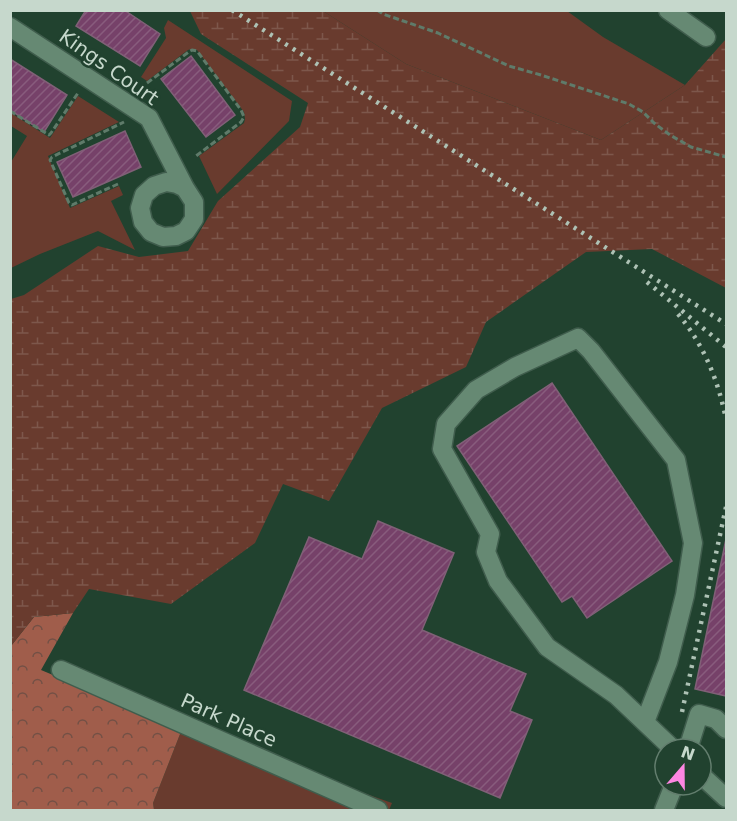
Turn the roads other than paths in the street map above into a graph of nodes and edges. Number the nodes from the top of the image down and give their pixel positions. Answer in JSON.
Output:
{"nodes":[{"id":1,"x":669,"y":11,"type":"edge"},
{"id":2,"x":10,"y":27,"type":"edge"},
{"id":3,"x":706,"y":37,"type":"dead end"},
{"id":4,"x":185,"y":188,"type":"dead end"},
{"id":5,"x":61,"y":670,"type":"dead end"},
{"id":6,"x":645,"y":722,"type":"junction"},
{"id":7,"x":726,"y":729,"type":"edge"},
{"id":8,"x":661,"y":737,"type":"edge"},
{"id":9,"x":691,"y":737,"type":"edge"},
{"id":10,"x":713,"y":786,"type":"edge"},
{"id":11,"x":726,"y":798,"type":"edge"},
{"id":12,"x":378,"y":810,"type":"edge"}],
"edges":[{"from":1,"to":3,"type":"street"},
{"from":2,"to":4,"type":"street","name":"Kings Court"},
{"from":5,"to":12,"type":"street","name":"Park Place"},
{"from":6,"to":6,"type":"street"},
{"from":6,"to":8,"type":"street"},
{"from":7,"to":9,"type":"street"},
{"from":10,"to":11,"type":"street"}]}
